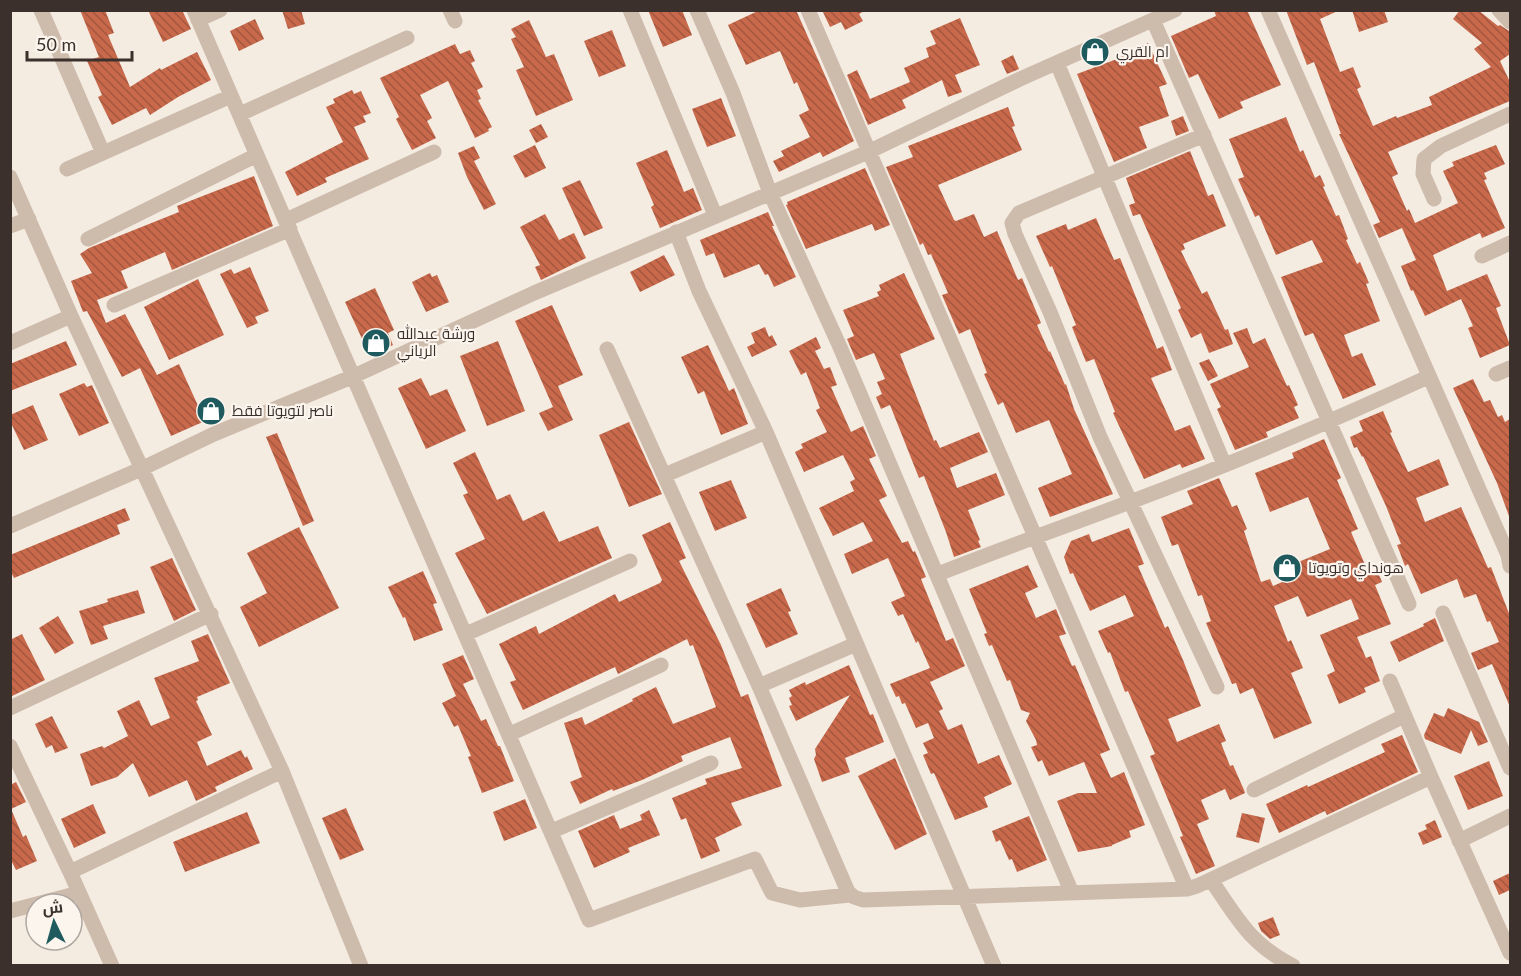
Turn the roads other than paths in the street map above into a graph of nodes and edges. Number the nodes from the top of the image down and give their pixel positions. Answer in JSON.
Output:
{"nodes":[{"id":1,"x":41,"y":10,"type":"edge"},
{"id":2,"x":220,"y":10,"type":"edge"},
{"id":3,"x":630,"y":10,"type":"edge"},
{"id":4,"x":697,"y":10,"type":"edge"},
{"id":5,"x":808,"y":10,"type":"edge"},
{"id":6,"x":1175,"y":10,"type":"edge"},
{"id":7,"x":1268,"y":10,"type":"edge"},
{"id":8,"x":1499,"y":10,"type":"edge"},
{"id":9,"x":196,"y":15,"type":"edge"},
{"id":10,"x":1153,"y":20,"type":"junction"},
{"id":11,"x":1510,"y":22,"type":"edge"},
{"id":12,"x":407,"y":38,"type":"dead end"},
{"id":13,"x":1057,"y":63,"type":"junction"},
{"id":14,"x":231,"y":96,"type":"junction"},
{"id":15,"x":240,"y":114,"type":"junction"},
{"id":16,"x":1510,"y":114,"type":"edge"},
{"id":17,"x":1204,"y":135,"type":"junction"},
{"id":18,"x":434,"y":152,"type":"dead end"},
{"id":19,"x":868,"y":152,"type":"junction"},
{"id":20,"x":103,"y":153,"type":"junction"},
{"id":21,"x":257,"y":154,"type":"junction"},
{"id":22,"x":67,"y":169,"type":"dead end"},
{"id":23,"x":10,"y":177,"type":"edge"},
{"id":24,"x":1103,"y":177,"type":"junction"},
{"id":25,"x":770,"y":193,"type":"junction"},
{"id":26,"x":1434,"y":199,"type":"dead end"},
{"id":27,"x":715,"y":216,"type":"junction"},
{"id":28,"x":28,"y":219,"type":"junction"},
{"id":29,"x":288,"y":224,"type":"junction"},
{"id":30,"x":10,"y":226,"type":"edge"},
{"id":31,"x":676,"y":232,"type":"junction"},
{"id":32,"x":88,"y":239,"type":"dead end"},
{"id":33,"x":1510,"y":243,"type":"edge"},
{"id":34,"x":1482,"y":256,"type":"dead end"},
{"id":35,"x":114,"y":305,"type":"dead end"},
{"id":36,"x":71,"y":316,"type":"junction"},
{"id":37,"x":10,"y":343,"type":"edge"},
{"id":38,"x":607,"y":349,"type":"dead end"},
{"id":39,"x":354,"y":376,"type":"junction"},
{"id":40,"x":1428,"y":376,"type":"junction"},
{"id":41,"x":1329,"y":422,"type":"junction"},
{"id":42,"x":766,"y":432,"type":"junction"},
{"id":43,"x":1224,"y":464,"type":"junction"},
{"id":44,"x":141,"y":469,"type":"junction"},
{"id":45,"x":665,"y":475,"type":"junction"},
{"id":46,"x":1130,"y":502,"type":"junction"},
{"id":47,"x":10,"y":526,"type":"edge"},
{"id":48,"x":1035,"y":536,"type":"junction"},
{"id":49,"x":630,"y":561,"type":"dead end"},
{"id":50,"x":1510,"y":566,"type":"edge"},
{"id":51,"x":938,"y":574,"type":"junction"},
{"id":52,"x":1408,"y":604,"type":"dead end"},
{"id":53,"x":1443,"y":613,"type":"dead end"},
{"id":54,"x":211,"y":614,"type":"junction"},
{"id":55,"x":466,"y":634,"type":"junction"},
{"id":56,"x":856,"y":644,"type":"junction"},
{"id":57,"x":661,"y":665,"type":"dead end"},
{"id":58,"x":1390,"y":681,"type":"dead end"},
{"id":59,"x":759,"y":686,"type":"junction"},
{"id":60,"x":1217,"y":687,"type":"dead end"},
{"id":61,"x":10,"y":708,"type":"edge"},
{"id":62,"x":1404,"y":716,"type":"junction"},
{"id":63,"x":510,"y":734,"type":"junction"},
{"id":64,"x":10,"y":746,"type":"edge"},
{"id":65,"x":711,"y":763,"type":"dead end"},
{"id":66,"x":1510,"y":768,"type":"edge"},
{"id":67,"x":282,"y":771,"type":"junction"},
{"id":68,"x":1431,"y":777,"type":"junction"},
{"id":69,"x":1254,"y":790,"type":"dead end"},
{"id":70,"x":1510,"y":816,"type":"edge"},
{"id":71,"x":552,"y":831,"type":"junction"},
{"id":72,"x":1459,"y":841,"type":"junction"},
{"id":73,"x":70,"y":872,"type":"junction"},
{"id":74,"x":1211,"y":880,"type":"junction"},
{"id":75,"x":1187,"y":889,"type":"junction"},
{"id":76,"x":79,"y":892,"type":"edge"},
{"id":77,"x":1072,"y":893,"type":"junction"},
{"id":78,"x":850,"y":895,"type":"junction"},
{"id":79,"x":964,"y":896,"type":"junction"},
{"id":80,"x":84,"y":904,"type":"edge"},
{"id":81,"x":1510,"y":952,"type":"edge"},
{"id":82,"x":112,"y":966,"type":"edge"},
{"id":83,"x":361,"y":966,"type":"edge"},
{"id":84,"x":994,"y":966,"type":"edge"},
{"id":85,"x":1293,"y":966,"type":"edge"}],
"edges":[{"from":1,"to":20,"type":"street"},
{"from":2,"to":9,"type":"street"},
{"from":3,"to":27,"type":"street"},
{"from":4,"to":25,"type":"street"},
{"from":5,"to":19,"type":"street"},
{"from":6,"to":10,"type":"street"},
{"from":7,"to":40,"type":"street"},
{"from":8,"to":11,"type":"street"},
{"from":9,"to":14,"type":"street"},
{"from":10,"to":13,"type":"street"},
{"from":10,"to":17,"type":"street"},
{"from":12,"to":15,"type":"street"},
{"from":13,"to":19,"type":"street"},
{"from":13,"to":24,"type":"street"},
{"from":14,"to":15,"type":"street"},
{"from":14,"to":20,"type":"street"},
{"from":15,"to":21,"type":"street"},
{"from":16,"to":26,"type":"street"},
{"from":17,"to":24,"type":"street"},
{"from":17,"to":41,"type":"street"},
{"from":18,"to":29,"type":"street"},
{"from":19,"to":25,"type":"street"},
{"from":19,"to":48,"type":"street"},
{"from":20,"to":22,"type":"street"},
{"from":21,"to":29,"type":"street"},
{"from":21,"to":32,"type":"street"},
{"from":23,"to":28,"type":"street"},
{"from":24,"to":43,"type":"street"},
{"from":24,"to":46,"type":"street"},
{"from":25,"to":27,"type":"street"},
{"from":25,"to":51,"type":"street"},
{"from":27,"to":31,"type":"street"},
{"from":28,"to":30,"type":"street"},
{"from":28,"to":36,"type":"street"},
{"from":29,"to":35,"type":"street"},
{"from":29,"to":39,"type":"street"},
{"from":31,"to":39,"type":"street"},
{"from":31,"to":42,"type":"street"},
{"from":33,"to":34,"type":"street"},
{"from":36,"to":37,"type":"street"},
{"from":36,"to":44,"type":"street"},
{"from":38,"to":45,"type":"street"},
{"from":39,"to":44,"type":"street"},
{"from":39,"to":55,"type":"street"},
{"from":40,"to":41,"type":"street"},
{"from":40,"to":50,"type":"street"},
{"from":41,"to":43,"type":"street"},
{"from":41,"to":52,"type":"street"},
{"from":42,"to":45,"type":"street"},
{"from":42,"to":56,"type":"street"},
{"from":43,"to":46,"type":"street"},
{"from":44,"to":47,"type":"street"},
{"from":44,"to":54,"type":"street"},
{"from":45,"to":59,"type":"street"},
{"from":46,"to":48,"type":"street"},
{"from":46,"to":60,"type":"street"},
{"from":48,"to":51,"type":"street"},
{"from":48,"to":75,"type":"street"},
{"from":49,"to":55,"type":"street"},
{"from":51,"to":77,"type":"street"},
{"from":53,"to":66,"type":"street"},
{"from":54,"to":61,"type":"street"},
{"from":54,"to":67,"type":"street"},
{"from":55,"to":63,"type":"street"},
{"from":56,"to":59,"type":"street"},
{"from":56,"to":79,"type":"street"},
{"from":57,"to":63,"type":"street"},
{"from":58,"to":62,"type":"street"},
{"from":59,"to":78,"type":"street"},
{"from":62,"to":68,"type":"street"},
{"from":62,"to":69,"type":"street"},
{"from":63,"to":71,"type":"street"},
{"from":64,"to":73,"type":"street"},
{"from":65,"to":71,"type":"street"},
{"from":67,"to":73,"type":"street"},
{"from":67,"to":83,"type":"street"},
{"from":68,"to":72,"type":"street"},
{"from":68,"to":74,"type":"street"},
{"from":70,"to":72,"type":"street"},
{"from":71,"to":78,"type":"street"},
{"from":72,"to":81,"type":"street"},
{"from":73,"to":76,"type":"street"},
{"from":74,"to":75,"type":"street"},
{"from":74,"to":85,"type":"street"},
{"from":75,"to":77,"type":"street"},
{"from":77,"to":79,"type":"street"},
{"from":78,"to":79,"type":"street"},
{"from":79,"to":84,"type":"street"},
{"from":80,"to":82,"type":"street"}]}
